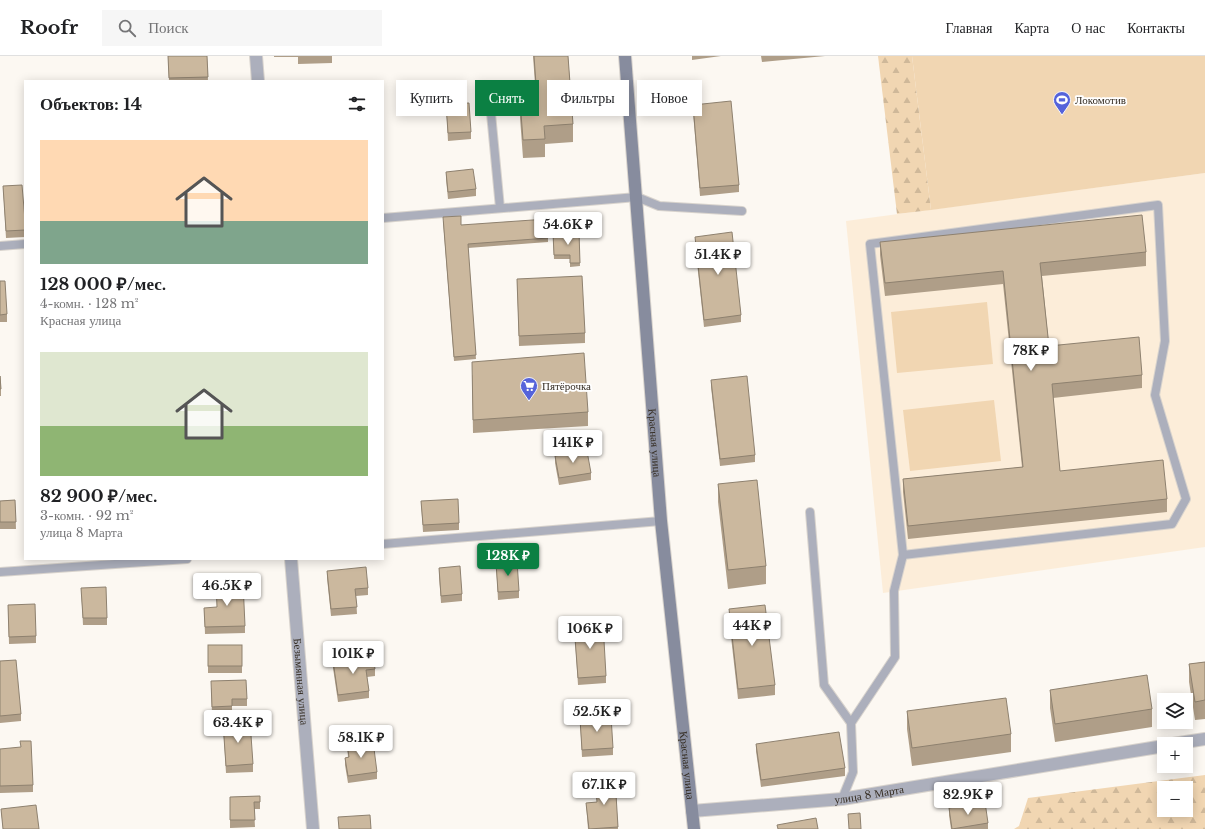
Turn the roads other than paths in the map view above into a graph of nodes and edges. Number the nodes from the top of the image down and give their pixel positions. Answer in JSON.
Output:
{"nodes":[{"id":1,"x":256,"y":56,"type":"edge"},
{"id":2,"x":625,"y":56,"type":"edge"},
{"id":3,"x":258,"y":80,"type":"edge"},
{"id":4,"x":491,"y":116,"type":"edge"},
{"id":5,"x":637,"y":197,"type":"junction"},
{"id":6,"x":500,"y":208,"type":"junction"},
{"id":7,"x":742,"y":211,"type":"dead end"},
{"id":8,"x":384,"y":218,"type":"edge"},
{"id":9,"x":24,"y":244,"type":"edge"},
{"id":10,"x":0,"y":246,"type":"edge"},
{"id":11,"x":810,"y":512,"type":"dead end"},
{"id":12,"x":661,"y":521,"type":"junction"},
{"id":13,"x":384,"y":544,"type":"edge"},
{"id":14,"x":902,"y":555,"type":"junction"},
{"id":15,"x":173,"y":560,"type":"edge"},
{"id":16,"x":290,"y":560,"type":"edge"},
{"id":17,"x":0,"y":572,"type":"edge"},
{"id":18,"x":851,"y":723,"type":"junction"},
{"id":19,"x":1205,"y":739,"type":"edge"},
{"id":20,"x":1193,"y":741,"type":"edge"},
{"id":21,"x":1157,"y":747,"type":"edge"},
{"id":22,"x":842,"y":799,"type":"junction"},
{"id":23,"x":692,"y":811,"type":"junction"},
{"id":24,"x":313,"y":829,"type":"edge"},
{"id":25,"x":694,"y":829,"type":"edge"}],
"edges":[{"from":1,"to":3,"type":"street"},
{"from":2,"to":5,"type":"street","name":"Красная улица"},
{"from":4,"to":6,"type":"lane"},
{"from":5,"to":6,"type":"lane"},
{"from":5,"to":7,"type":"lane"},
{"from":5,"to":12,"type":"street","name":"Красная улица"},
{"from":6,"to":8,"type":"lane"},
{"from":9,"to":10,"type":"lane"},
{"from":11,"to":18,"type":"lane"},
{"from":12,"to":13,"type":"lane"},
{"from":12,"to":23,"type":"street","name":"Красная улица"},
{"from":14,"to":14,"type":"lane"},
{"from":14,"to":18,"type":"lane"},
{"from":15,"to":17,"type":"lane"},
{"from":16,"to":24,"type":"street","name":"Безымянная улица"},
{"from":18,"to":22,"type":"lane"},
{"from":19,"to":20,"type":"street"},
{"from":21,"to":22,"type":"street","name":"улица 8 Марта"},
{"from":22,"to":23,"type":"street","name":"улица 8 Марта"},
{"from":23,"to":25,"type":"street","name":"Красная улица"}]}
